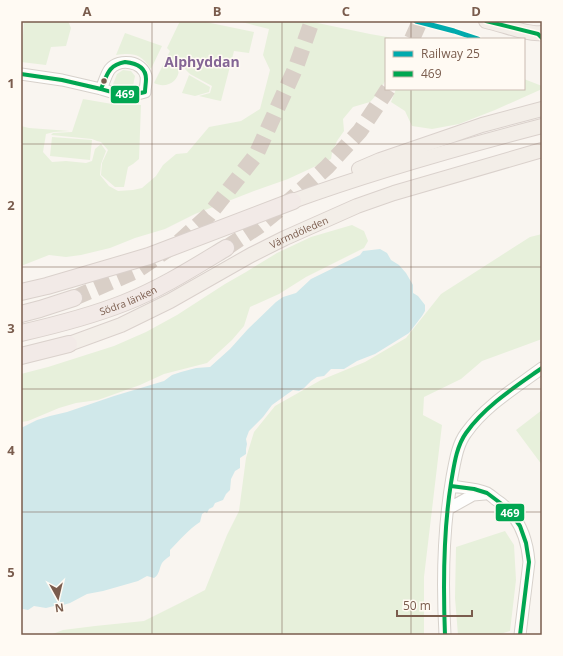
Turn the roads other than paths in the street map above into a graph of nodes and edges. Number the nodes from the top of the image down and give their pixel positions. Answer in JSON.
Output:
{"nodes":[{"id":1,"x":486,"y":21,"type":"edge"},
{"id":2,"x":541,"y":35,"type":"edge"},
{"id":3,"x":21,"y":74,"type":"edge"},
{"id":4,"x":101,"y":89,"type":"dead end"},
{"id":5,"x":542,"y":109,"type":"edge"},
{"id":6,"x":542,"y":126,"type":"edge"},
{"id":7,"x":542,"y":150,"type":"edge"},
{"id":8,"x":542,"y":157,"type":"edge"},
{"id":9,"x":504,"y":160,"type":"junction"},
{"id":10,"x":322,"y":190,"type":"junction"},
{"id":11,"x":293,"y":201,"type":"joint"},
{"id":12,"x":226,"y":248,"type":"tunnel mouth"},
{"id":13,"x":21,"y":292,"type":"edge"},
{"id":14,"x":74,"y":298,"type":"tunnel mouth"},
{"id":15,"x":21,"y":314,"type":"edge"},
{"id":16,"x":21,"y":333,"type":"edge"},
{"id":17,"x":69,"y":344,"type":"joint"},
{"id":18,"x":21,"y":356,"type":"edge"},
{"id":19,"x":542,"y":368,"type":"edge"},
{"id":20,"x":451,"y":486,"type":"junction"},
{"id":21,"x":488,"y":494,"type":"junction"},
{"id":22,"x":448,"y":509,"type":"junction"},
{"id":23,"x":445,"y":635,"type":"edge"},
{"id":24,"x":520,"y":635,"type":"edge"}],
"edges":[{"from":1,"to":2,"type":"main road"},
{"from":3,"to":4,"type":"street"},
{"from":5,"to":10,"type":"main road"},
{"from":6,"to":10,"type":"main road"},
{"from":7,"to":9,"type":"main road","name":"Värmdöleden"},
{"from":8,"to":9,"type":"main road"},
{"from":9,"to":17,"type":"main road","name":"Värmdöleden"},
{"from":10,"to":11,"type":"main road"},
{"from":11,"to":13,"type":"highway"},
{"from":12,"to":16,"type":"highway","name":"Södra länken"},
{"from":14,"to":15,"type":"highway"},
{"from":17,"to":18,"type":"highway"},
{"from":19,"to":20,"type":"street"},
{"from":20,"to":21,"type":"street"},
{"from":20,"to":22,"type":"street"},
{"from":21,"to":22,"type":"street"},
{"from":21,"to":24,"type":"street"},
{"from":22,"to":23,"type":"street"}]}
